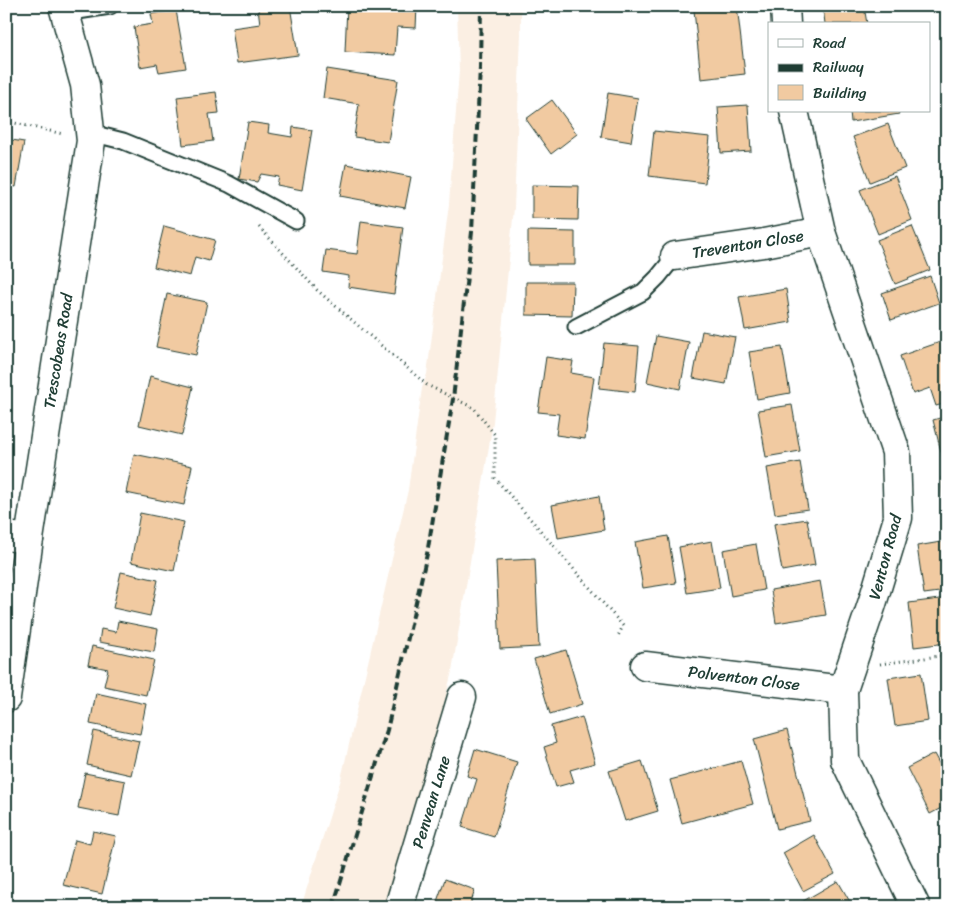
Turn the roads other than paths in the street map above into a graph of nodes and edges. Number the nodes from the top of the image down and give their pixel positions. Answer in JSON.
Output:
{"nodes":[{"id":1,"x":110,"y":6,"type":"edge"},
{"id":2,"x":785,"y":6,"type":"edge"},
{"id":3,"x":61,"y":9,"type":"edge"},
{"id":4,"x":786,"y":22,"type":"edge"},
{"id":5,"x":794,"y":112,"type":"edge"},
{"id":6,"x":91,"y":137,"type":"junction"},
{"id":7,"x":296,"y":221,"type":"dead end"},
{"id":8,"x":821,"y":232,"type":"junction"},
{"id":9,"x":675,"y":256,"type":"joint"},
{"id":10,"x":576,"y":328,"type":"dead end"},
{"id":11,"x":18,"y":537,"type":"edge"},
{"id":12,"x":645,"y":666,"type":"dead end"},
{"id":13,"x":847,"y":678,"type":"junction"},
{"id":14,"x":462,"y":697,"type":"dead end"},
{"id":15,"x":6,"y":698,"type":"edge"},
{"id":16,"x":399,"y":907,"type":"edge"},
{"id":17,"x":916,"y":907,"type":"edge"}],
"edges":[{"from":1,"to":3,"type":"lane"},
{"from":2,"to":4,"type":"street"},
{"from":3,"to":6,"type":"street","name":"Trescobeas Road"},
{"from":5,"to":8,"type":"street","name":"Venton Road"},
{"from":6,"to":7,"type":"lane"},
{"from":6,"to":11,"type":"street","name":"Trescobeas Road"},
{"from":8,"to":9,"type":"street","name":"Treventon Close"},
{"from":8,"to":13,"type":"street","name":"Venton Road"},
{"from":9,"to":10,"type":"lane"},
{"from":11,"to":15,"type":"street","name":"Trescobeas Road"},
{"from":12,"to":13,"type":"street","name":"Polventon Close"},
{"from":13,"to":17,"type":"street","name":"Venton Road"},
{"from":14,"to":16,"type":"street","name":"Penvean Lane"}]}
